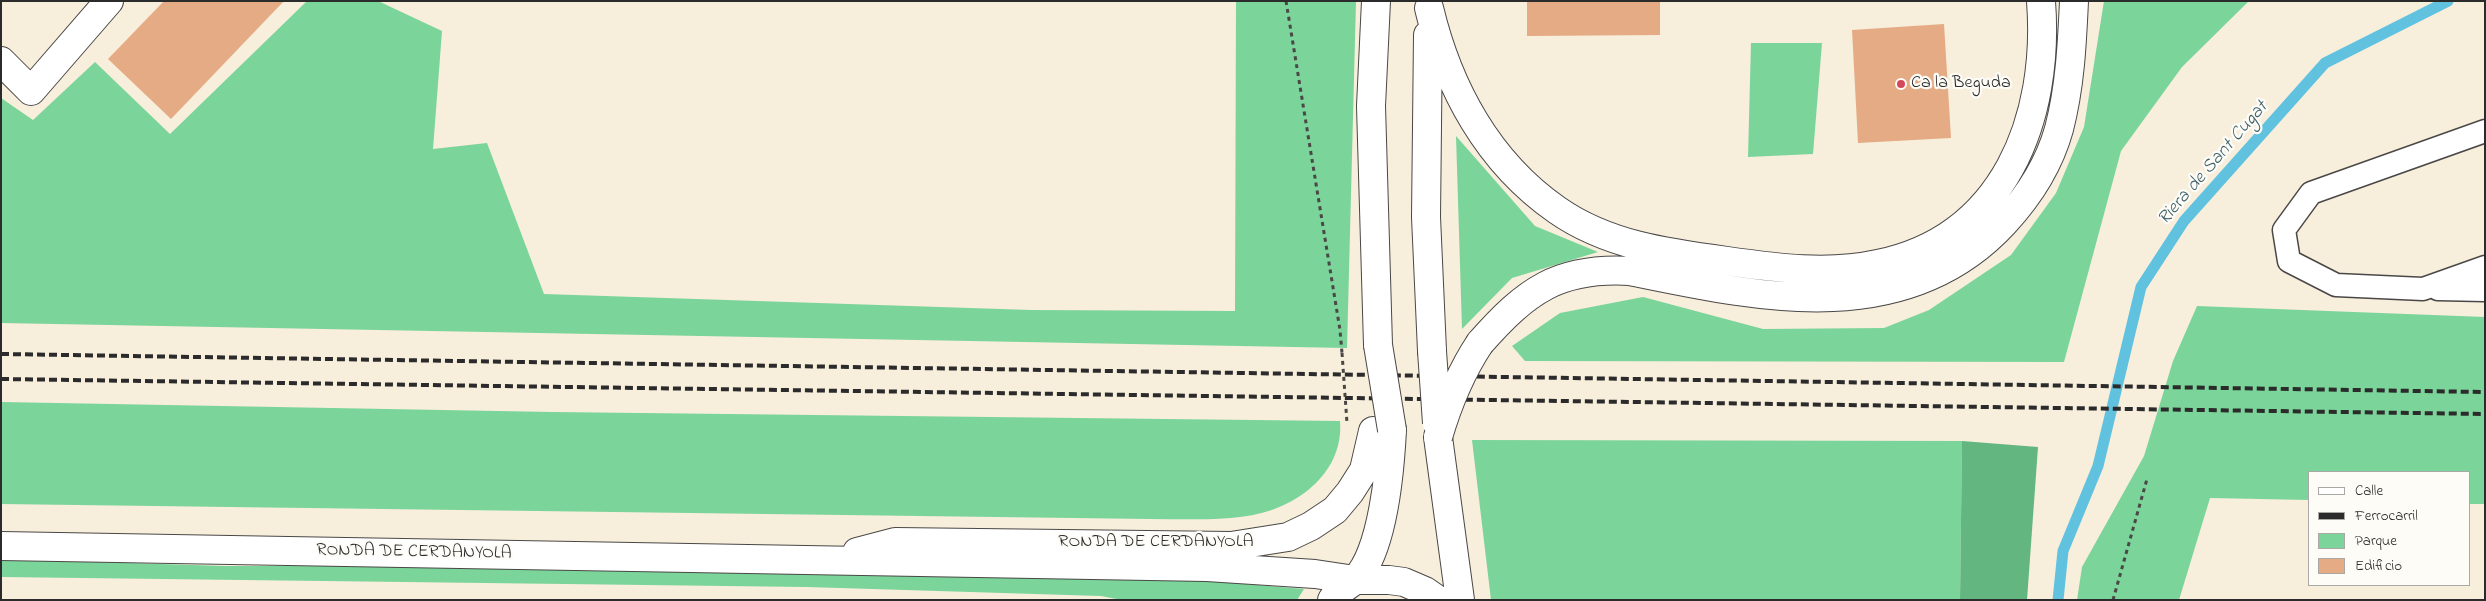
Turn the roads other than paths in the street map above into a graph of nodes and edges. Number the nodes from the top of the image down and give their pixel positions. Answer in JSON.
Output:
{"nodes":[{"id":1,"x":109,"y":1,"type":"edge"},
{"id":2,"x":1376,"y":1,"type":"edge"},
{"id":3,"x":2041,"y":1,"type":"edge"},
{"id":4,"x":2074,"y":1,"type":"edge"},
{"id":5,"x":1429,"y":5,"type":"edge"},
{"id":6,"x":1,"y":61,"type":"edge"},
{"id":7,"x":2485,"y":131,"type":"edge"},
{"id":8,"x":2485,"y":267,"type":"edge"},
{"id":9,"x":2423,"y":289,"type":"junction"},
{"id":10,"x":2485,"y":290,"type":"edge"},
{"id":11,"x":1383,"y":431,"type":"junction"},
{"id":12,"x":1438,"y":437,"type":"junction"},
{"id":13,"x":1,"y":546,"type":"edge"},
{"id":14,"x":826,"y":560,"type":"junction"},
{"id":15,"x":1355,"y":580,"type":"junction"},
{"id":16,"x":1332,"y":600,"type":"edge"},
{"id":17,"x":1438,"y":600,"type":"edge"},
{"id":18,"x":1460,"y":600,"type":"edge"}],
"edges":[{"from":1,"to":6,"type":"main road"},
{"from":2,"to":11,"type":"main road","name":"RONDA DE CERDANYOLA","bridge":true},
{"from":3,"to":5,"type":"main road"},
{"from":4,"to":12,"type":"main road","bridge":true},
{"from":5,"to":12,"type":"main road","bridge":true},
{"from":7,"to":9,"type":"lane"},
{"from":8,"to":9,"type":"lane"},
{"from":9,"to":10,"type":"lane"},
{"from":11,"to":14,"type":"main road","name":"RONDA DE CERDANYOLA"},
{"from":11,"to":15,"type":"main road"},
{"from":12,"to":18,"type":"main road"},
{"from":13,"to":14,"type":"main road","name":"RONDA DE CERDANYOLA"},
{"from":14,"to":15,"type":"main road","name":"RONDA DE CERDANYOLA"},
{"from":15,"to":16,"type":"main road"},
{"from":15,"to":17,"type":"main road","name":"RONDA DE CERDANYOLA"}]}
